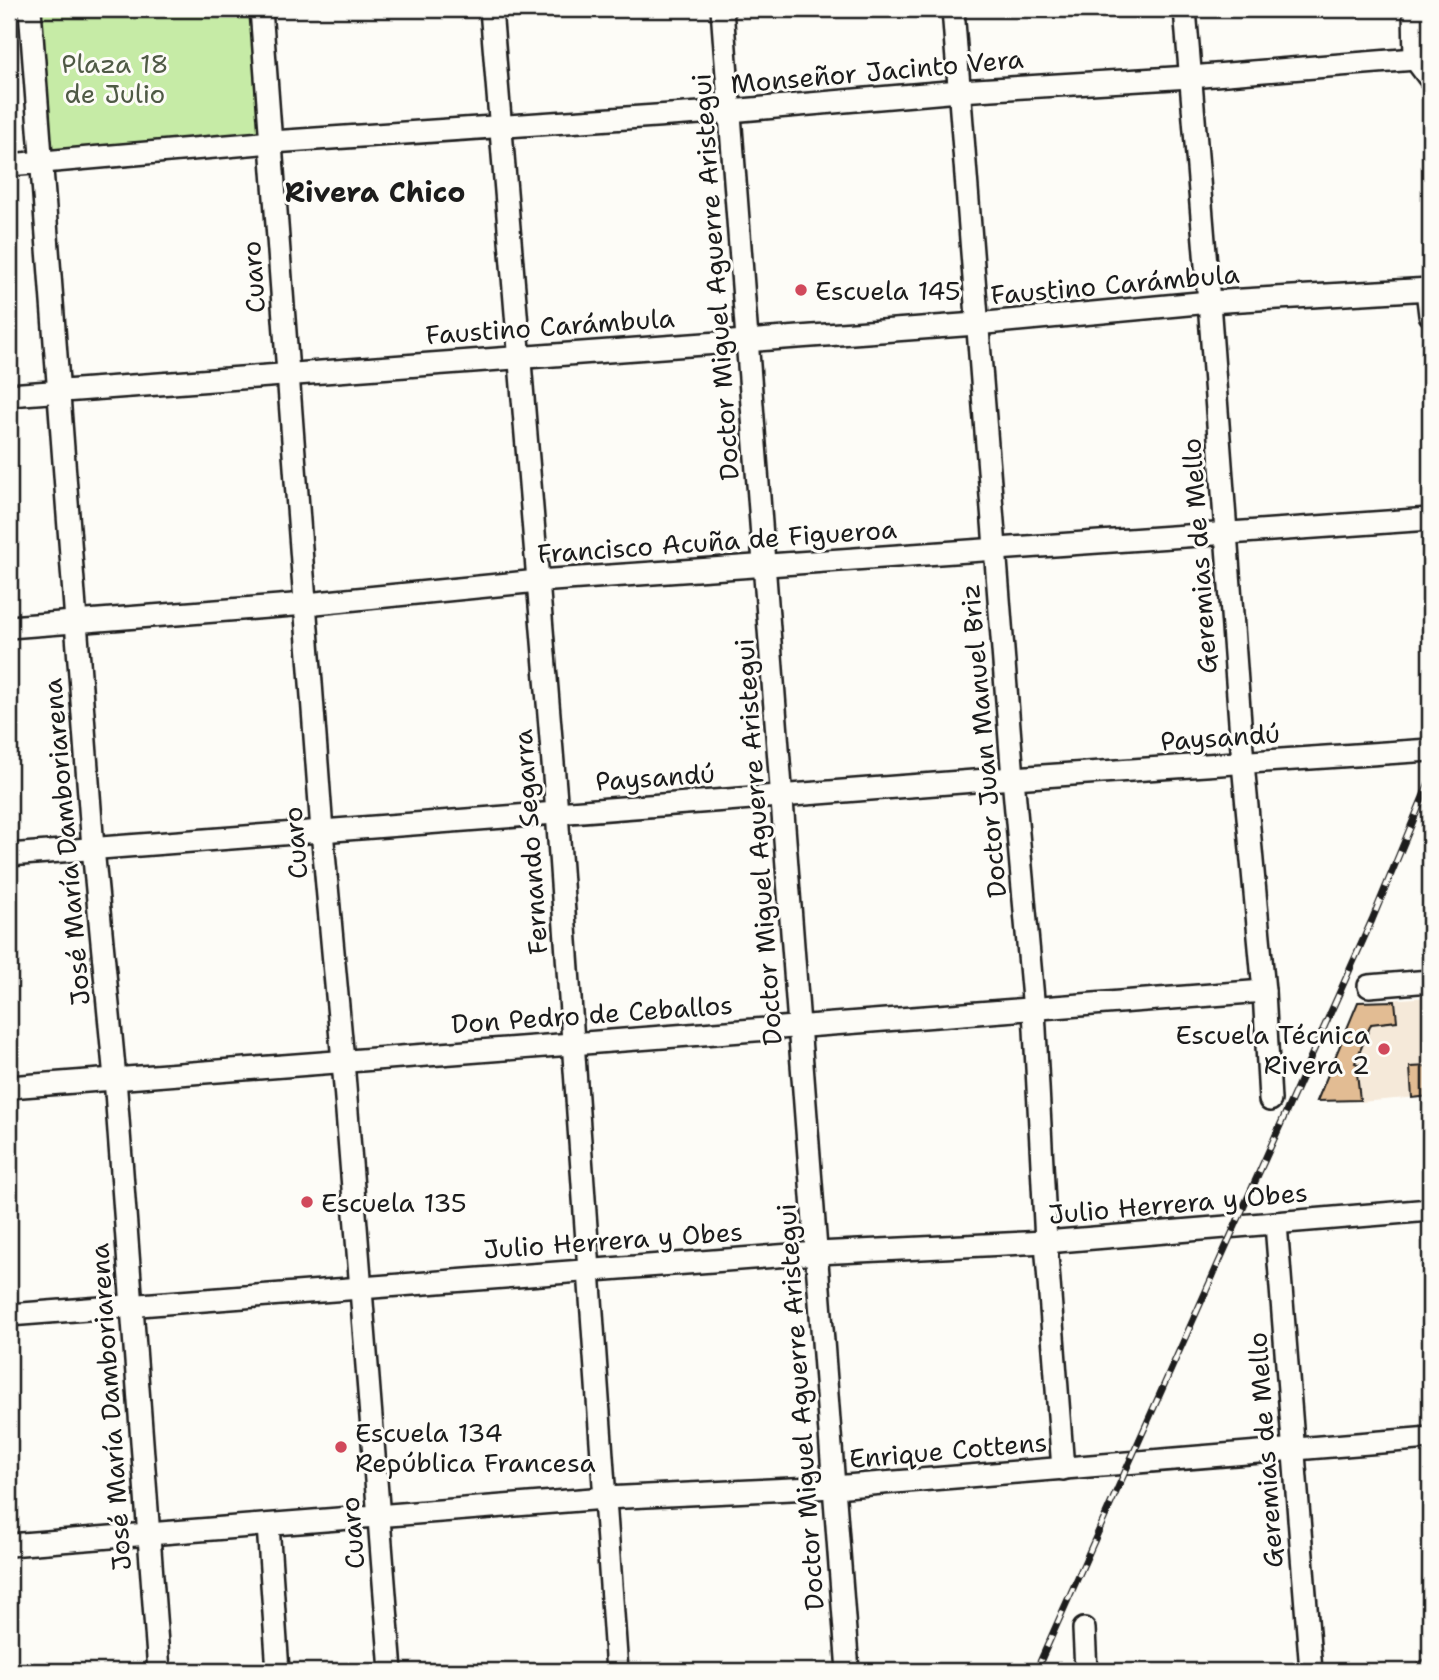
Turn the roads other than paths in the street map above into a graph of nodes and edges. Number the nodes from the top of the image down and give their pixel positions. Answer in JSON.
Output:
{"nodes":[{"id":1,"x":30,"y":9,"type":"edge"},
{"id":2,"x":261,"y":9,"type":"edge"},
{"id":3,"x":491,"y":9,"type":"edge"},
{"id":4,"x":722,"y":9,"type":"edge"},
{"id":5,"x":953,"y":9,"type":"edge"},
{"id":6,"x":1185,"y":9,"type":"edge"},
{"id":7,"x":1414,"y":9,"type":"edge"},
{"id":8,"x":1415,"y":59,"type":"junction"},
{"id":9,"x":1190,"y":77,"type":"junction"},
{"id":10,"x":1430,"y":79,"type":"edge"},
{"id":11,"x":959,"y":91,"type":"junction"},
{"id":12,"x":730,"y":111,"type":"junction"},
{"id":13,"x":501,"y":127,"type":"junction"},
{"id":14,"x":271,"y":142,"type":"junction"},
{"id":15,"x":42,"y":162,"type":"junction"},
{"id":16,"x":9,"y":165,"type":"edge"},
{"id":17,"x":1429,"y":289,"type":"edge"},
{"id":18,"x":1209,"y":302,"type":"junction"},
{"id":19,"x":1430,"y":314,"type":"edge"},
{"id":20,"x":976,"y":324,"type":"junction"},
{"id":21,"x":747,"y":340,"type":"junction"},
{"id":22,"x":519,"y":356,"type":"junction"},
{"id":23,"x":289,"y":374,"type":"junction"},
{"id":24,"x":59,"y":391,"type":"junction"},
{"id":25,"x":9,"y":395,"type":"edge"},
{"id":26,"x":1430,"y":519,"type":"edge"},
{"id":27,"x":1225,"y":532,"type":"junction"},
{"id":28,"x":995,"y":550,"type":"junction"},
{"id":29,"x":765,"y":567,"type":"junction"},
{"id":30,"x":538,"y":582,"type":"junction"},
{"id":31,"x":306,"y":604,"type":"junction"},
{"id":32,"x":76,"y":622,"type":"junction"},
{"id":33,"x":9,"y":627,"type":"edge"},
{"id":34,"x":1430,"y":750,"type":"edge"},
{"id":35,"x":1243,"y":763,"type":"junction"},
{"id":36,"x":1013,"y":778,"type":"junction"},
{"id":37,"x":783,"y":796,"type":"junction"},
{"id":38,"x":557,"y":812,"type":"junction"},
{"id":39,"x":322,"y":831,"type":"junction"},
{"id":40,"x":93,"y":848,"type":"junction"},
{"id":41,"x":9,"y":855,"type":"edge"},
{"id":42,"x":1430,"y":981,"type":"edge"},
{"id":43,"x":1369,"y":986,"type":"dead end"},
{"id":44,"x":1264,"y":992,"type":"junction"},
{"id":45,"x":1034,"y":1010,"type":"junction"},
{"id":46,"x":800,"y":1026,"type":"junction"},
{"id":47,"x":572,"y":1044,"type":"junction"},
{"id":48,"x":343,"y":1061,"type":"junction"},
{"id":49,"x":115,"y":1078,"type":"junction"},
{"id":50,"x":9,"y":1087,"type":"edge"},
{"id":51,"x":1270,"y":1100,"type":"dead end"},
{"id":52,"x":1430,"y":1210,"type":"edge"},
{"id":53,"x":1276,"y":1224,"type":"junction"},
{"id":54,"x":1046,"y":1242,"type":"junction"},
{"id":55,"x":817,"y":1253,"type":"junction"},
{"id":56,"x":588,"y":1270,"type":"junction"},
{"id":57,"x":360,"y":1288,"type":"junction"},
{"id":58,"x":130,"y":1306,"type":"junction"},
{"id":59,"x":9,"y":1315,"type":"edge"},
{"id":60,"x":1430,"y":1438,"type":"edge"},
{"id":61,"x":1293,"y":1449,"type":"junction"},
{"id":62,"x":1062,"y":1469,"type":"junction"},
{"id":63,"x":834,"y":1488,"type":"junction"},
{"id":64,"x":606,"y":1498,"type":"junction"},
{"id":65,"x":379,"y":1516,"type":"junction"},
{"id":66,"x":268,"y":1525,"type":"junction"},
{"id":67,"x":147,"y":1534,"type":"junction"},
{"id":68,"x":9,"y":1545,"type":"edge"},
{"id":69,"x":1084,"y":1629,"type":"dead end"},
{"id":70,"x":159,"y":1671,"type":"edge"},
{"id":71,"x":278,"y":1671,"type":"edge"},
{"id":72,"x":391,"y":1671,"type":"edge"},
{"id":73,"x":617,"y":1671,"type":"edge"},
{"id":74,"x":848,"y":1671,"type":"edge"},
{"id":75,"x":1086,"y":1671,"type":"edge"},
{"id":76,"x":1311,"y":1671,"type":"edge"}],
"edges":[{"from":1,"to":15,"type":"street","name":"José María Damboriarena"},
{"from":2,"to":14,"type":"street","name":"Cuaro"},
{"from":3,"to":13,"type":"street","name":"Fernando Segarra"},
{"from":4,"to":12,"type":"street","name":"Doctor Miguel Aguerre Aristegui"},
{"from":5,"to":11,"type":"street","name":"Doctor Juan Manuel Briz"},
{"from":6,"to":9,"type":"street","name":"Geremias de Mello"},
{"from":7,"to":8,"type":"street"},
{"from":8,"to":9,"type":"street","name":"Monseñor Jacinto Vera"},
{"from":8,"to":10,"type":"street"},
{"from":9,"to":11,"type":"street","name":"Monseñor Jacinto Vera"},
{"from":9,"to":18,"type":"street","name":"Geremias de Mello"},
{"from":11,"to":12,"type":"street","name":"Monseñor Jacinto Vera"},
{"from":11,"to":20,"type":"street","name":"Doctor Juan Manuel Briz"},
{"from":12,"to":13,"type":"street","name":"Monseñor Jacinto Vera"},
{"from":12,"to":21,"type":"street","name":"Doctor Miguel Aguerre Aristegui"},
{"from":13,"to":14,"type":"street","name":"Monseñor Jacinto Vera"},
{"from":13,"to":22,"type":"street","name":"Fernando Segarra"},
{"from":14,"to":15,"type":"street","name":"Monseñor Jacinto Vera"},
{"from":14,"to":23,"type":"street","name":"Cuaro"},
{"from":15,"to":16,"type":"street","name":"Monseñor Jacinto Vera"},
{"from":15,"to":24,"type":"street","name":"José María Damboriarena"},
{"from":17,"to":18,"type":"street","name":"Faustino Carámbula"},
{"from":17,"to":19,"type":"street"},
{"from":18,"to":20,"type":"street","name":"Faustino Carámbula"},
{"from":18,"to":27,"type":"street","name":"Geremias de Mello"},
{"from":20,"to":21,"type":"street","name":"Faustino Carámbula"},
{"from":20,"to":28,"type":"street","name":"Doctor Juan Manuel Briz"},
{"from":21,"to":22,"type":"street","name":"Faustino Carámbula"},
{"from":21,"to":29,"type":"street","name":"Doctor Miguel Aguerre Aristegui"},
{"from":22,"to":23,"type":"street","name":"Faustino Carámbula"},
{"from":22,"to":30,"type":"street","name":"Fernando Segarra"},
{"from":23,"to":24,"type":"street","name":"Faustino Carámbula"},
{"from":23,"to":31,"type":"street","name":"Cuaro"},
{"from":24,"to":25,"type":"street","name":"Faustino Carámbula"},
{"from":24,"to":32,"type":"street","name":"José María Damboriarena"},
{"from":26,"to":27,"type":"street","name":"Francisco Acuña de Figueroa"},
{"from":27,"to":28,"type":"street","name":"Francisco Acuña de Figueroa"},
{"from":27,"to":35,"type":"street","name":"Geremias de Mello"},
{"from":28,"to":29,"type":"street","name":"Francisco Acuña de Figueroa"},
{"from":28,"to":36,"type":"street","name":"Doctor Juan Manuel Briz"},
{"from":29,"to":30,"type":"street","name":"Francisco Acuña de Figueroa"},
{"from":29,"to":37,"type":"street","name":"Doctor Miguel Aguerre Aristegui"},
{"from":30,"to":31,"type":"street","name":"Francisco Acuña de Figueroa"},
{"from":30,"to":38,"type":"street","name":"Fernando Segarra"},
{"from":31,"to":32,"type":"street","name":"Francisco Acuña de Figueroa"},
{"from":31,"to":39,"type":"street","name":"Cuaro"},
{"from":32,"to":33,"type":"street","name":"Francisco Acuña de Figueroa"},
{"from":32,"to":40,"type":"street","name":"José María Damboriarena"},
{"from":34,"to":35,"type":"street","name":"Paysandú"},
{"from":35,"to":36,"type":"street","name":"Paysandú"},
{"from":35,"to":44,"type":"street","name":"Geremias de Mello"},
{"from":36,"to":37,"type":"street","name":"Paysandú"},
{"from":36,"to":45,"type":"street","name":"Doctor Juan Manuel Briz"},
{"from":37,"to":38,"type":"street","name":"Paysandú"},
{"from":37,"to":46,"type":"street","name":"Doctor Miguel Aguerre Aristegui"},
{"from":38,"to":39,"type":"street","name":"Paysandú"},
{"from":38,"to":47,"type":"street","name":"Fernando Segarra"},
{"from":39,"to":40,"type":"street","name":"Paysandú"},
{"from":39,"to":48,"type":"street","name":"Cuaro"},
{"from":40,"to":41,"type":"street","name":"Paysandú"},
{"from":40,"to":49,"type":"street","name":"José María Damboriarena"},
{"from":42,"to":43,"type":"street"},
{"from":44,"to":45,"type":"street","name":"Don Pedro de Ceballos"},
{"from":44,"to":51,"type":"street","name":"Geremias de Mello"},
{"from":45,"to":46,"type":"street","name":"Don Pedro de Ceballos"},
{"from":45,"to":54,"type":"street","name":"Doctor Juan Manuel Briz"},
{"from":46,"to":47,"type":"street","name":"Don Pedro de Ceballos"},
{"from":46,"to":55,"type":"street","name":"Doctor Miguel Aguerre Aristegui"},
{"from":47,"to":48,"type":"street","name":"Don Pedro de Ceballos"},
{"from":47,"to":56,"type":"street","name":"Fernando Segarra"},
{"from":48,"to":49,"type":"street","name":"Don Pedro de Ceballos"},
{"from":48,"to":57,"type":"street","name":"Cuaro"},
{"from":49,"to":50,"type":"street","name":"Don Pedro de Ceballos"},
{"from":49,"to":58,"type":"street","name":"José María Damboriarena"},
{"from":52,"to":53,"type":"street","name":"Julio Herrera y Obes"},
{"from":53,"to":54,"type":"street","name":"Julio Herrera y Obes"},
{"from":53,"to":61,"type":"street","name":"Geremias de Mello"},
{"from":54,"to":55,"type":"street","name":"Julio Herrera y Obes"},
{"from":54,"to":62,"type":"street","name":"Doctor Juan Manuel Briz"},
{"from":55,"to":56,"type":"street","name":"Julio Herrera y Obes"},
{"from":55,"to":63,"type":"street","name":"Doctor Miguel Aguerre Aristegui"},
{"from":56,"to":57,"type":"street","name":"Julio Herrera y Obes"},
{"from":56,"to":64,"type":"street","name":"Fernando Segarra"},
{"from":57,"to":58,"type":"street","name":"Julio Herrera y Obes"},
{"from":57,"to":65,"type":"street","name":"Cuaro"},
{"from":58,"to":59,"type":"street","name":"Julio Herrera y Obes"},
{"from":58,"to":67,"type":"street","name":"José María Damboriarena"},
{"from":60,"to":61,"type":"street","name":"Enrique Cottens"},
{"from":61,"to":62,"type":"street","name":"Enrique Cottens"},
{"from":61,"to":76,"type":"street","name":"Geremias de Mello"},
{"from":62,"to":63,"type":"street","name":"Enrique Cottens"},
{"from":63,"to":64,"type":"street","name":"Enrique Cottens"},
{"from":63,"to":74,"type":"street","name":"Doctor Miguel Aguerre Aristegui"},
{"from":64,"to":65,"type":"street","name":"Enrique Cottens"},
{"from":64,"to":73,"type":"street","name":"Fernando Segarra"},
{"from":65,"to":66,"type":"street","name":"Enrique Cottens"},
{"from":65,"to":72,"type":"street","name":"Cuaro"},
{"from":66,"to":67,"type":"street","name":"Enrique Cottens"},
{"from":66,"to":71,"type":"street"},
{"from":67,"to":68,"type":"street","name":"Enrique Cottens"},
{"from":67,"to":70,"type":"street","name":"José María Damboriarena"},
{"from":69,"to":75,"type":"street"}]}
